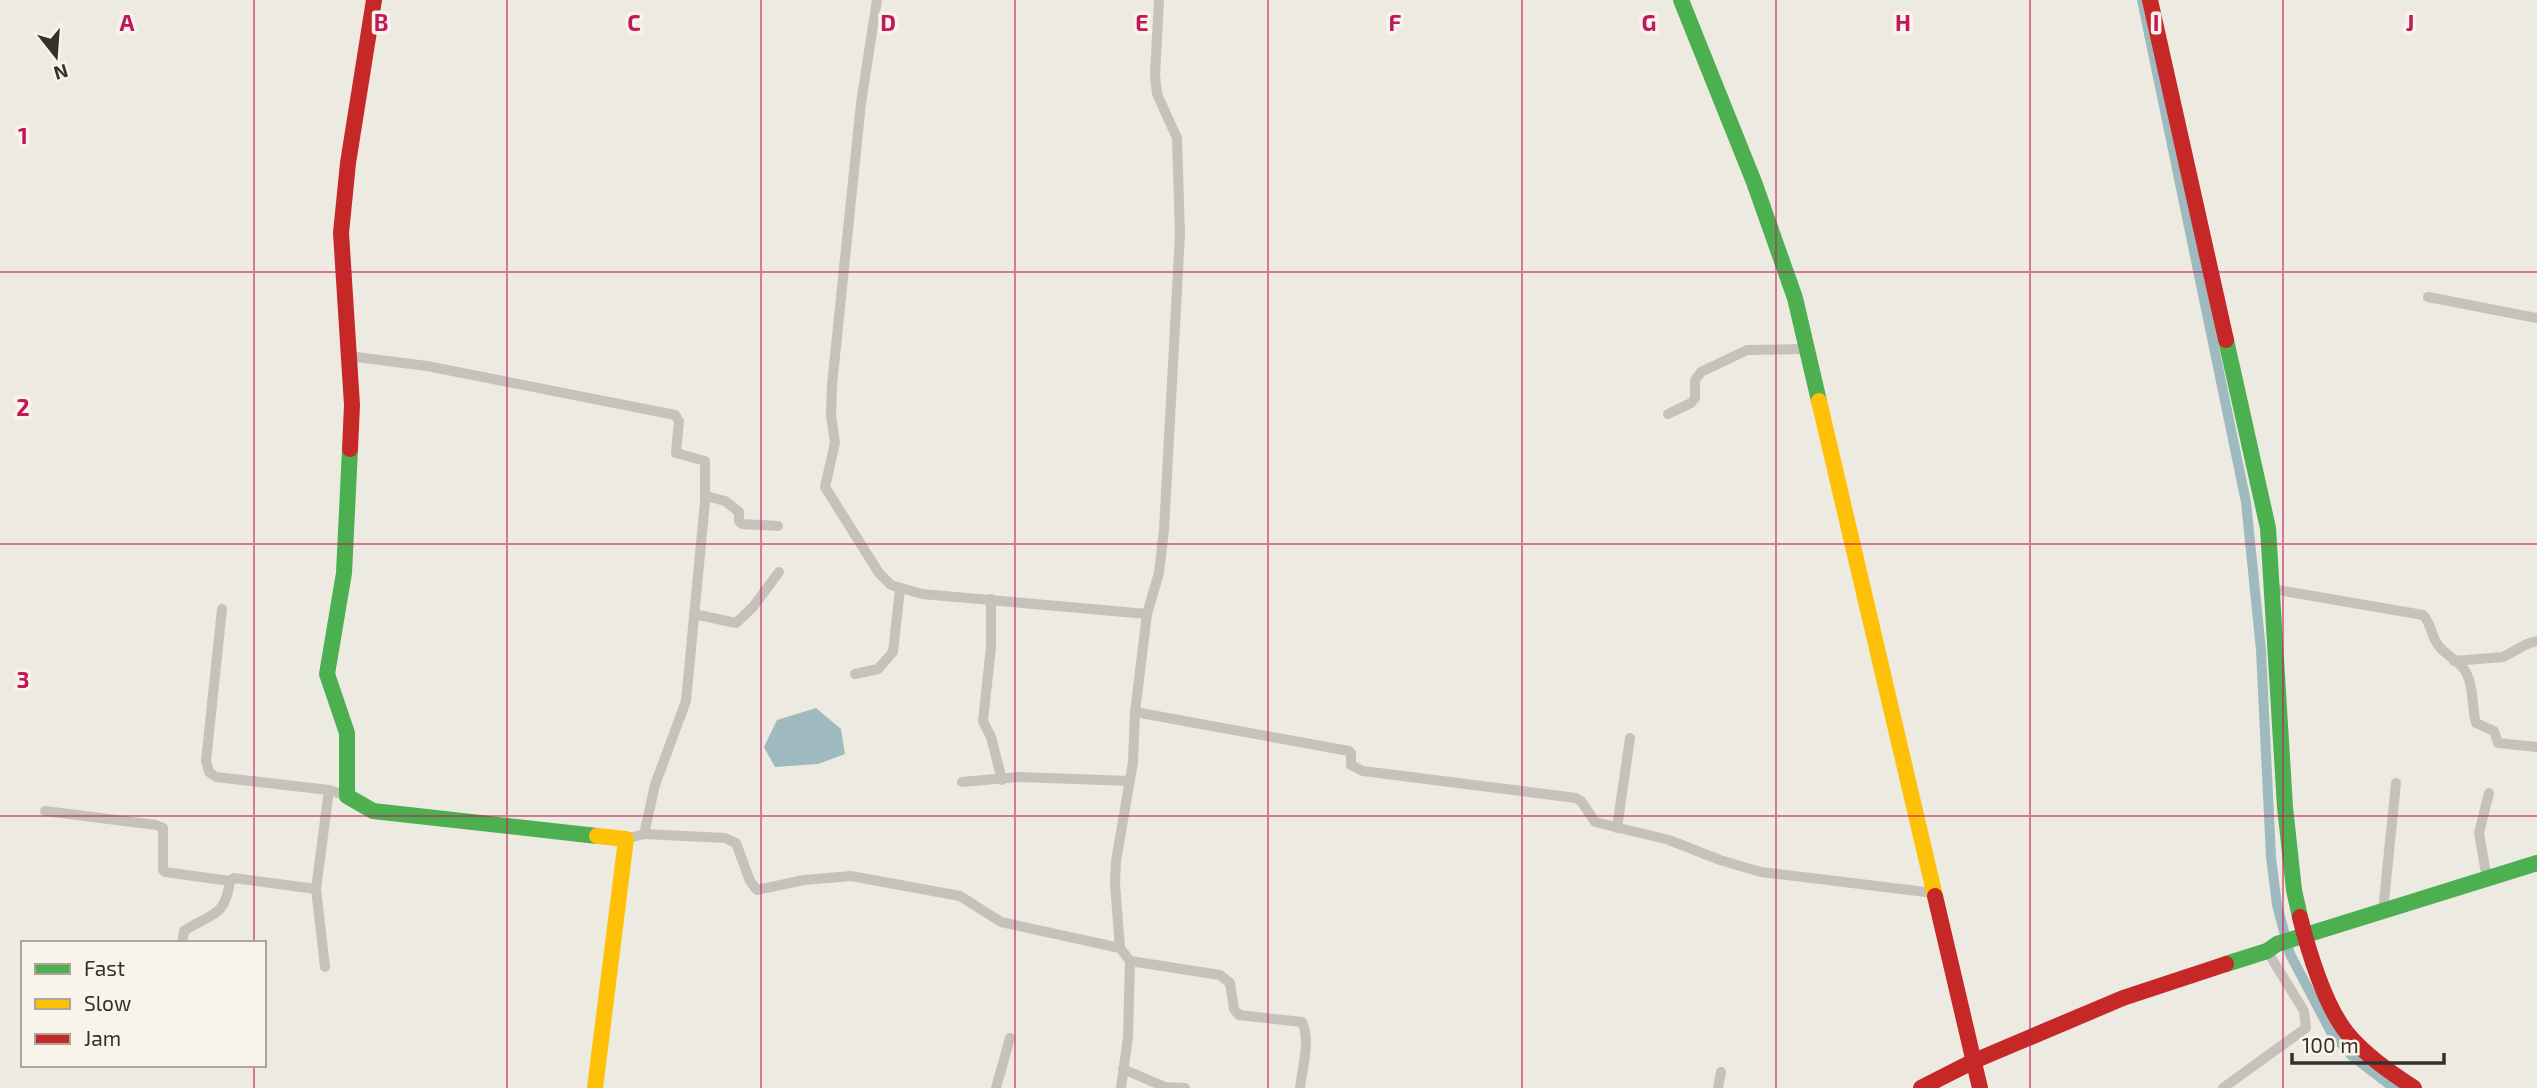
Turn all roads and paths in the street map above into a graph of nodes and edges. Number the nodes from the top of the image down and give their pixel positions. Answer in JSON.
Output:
{"nodes":[{"id":1,"x":374,"y":0,"type":"edge"},
{"id":2,"x":877,"y":0,"type":"edge"},
{"id":3,"x":1159,"y":0,"type":"edge"},
{"id":4,"x":1681,"y":0,"type":"edge"},
{"id":5,"x":2150,"y":0,"type":"edge"},
{"id":6,"x":2428,"y":297,"type":"dead end"},
{"id":7,"x":2537,"y":318,"type":"edge"},
{"id":8,"x":1807,"y":349,"type":"junction"},
{"id":9,"x":348,"y":356,"type":"junction"},
{"id":10,"x":1668,"y":414,"type":"dead end"},
{"id":11,"x":706,"y":496,"type":"junction"},
{"id":12,"x":778,"y":526,"type":"dead end"},
{"id":13,"x":779,"y":572,"type":"dead end"},
{"id":14,"x":900,"y":589,"type":"junction"},
{"id":15,"x":2273,"y":589,"type":"junction"},
{"id":16,"x":991,"y":599,"type":"junction"},
{"id":17,"x":222,"y":609,"type":"dead end"},
{"id":18,"x":694,"y":614,"type":"junction"},
{"id":19,"x":1147,"y":614,"type":"junction"},
{"id":20,"x":2537,"y":641,"type":"edge"},
{"id":21,"x":2454,"y":661,"type":"junction"},
{"id":22,"x":855,"y":674,"type":"dead end"},
{"id":23,"x":1135,"y":712,"type":"junction"},
{"id":24,"x":1630,"y":738,"type":"dead end"},
{"id":25,"x":2537,"y":747,"type":"edge"},
{"id":26,"x":1002,"y":780,"type":"junction"},
{"id":27,"x":1130,"y":781,"type":"junction"},
{"id":28,"x":962,"y":782,"type":"dead end"},
{"id":29,"x":2396,"y":783,"type":"dead end"},
{"id":30,"x":329,"y":790,"type":"junction"},
{"id":31,"x":2489,"y":793,"type":"dead end"},
{"id":32,"x":347,"y":796,"type":"junction"},
{"id":33,"x":45,"y":811,"type":"dead end"},
{"id":34,"x":1617,"y":828,"type":"junction"},
{"id":35,"x":644,"y":834,"type":"junction"},
{"id":36,"x":626,"y":839,"type":"junction"},
{"id":37,"x":2537,"y":863,"type":"edge"},
{"id":38,"x":2487,"y":879,"type":"junction"},
{"id":39,"x":230,"y":881,"type":"junction"},
{"id":40,"x":316,"y":889,"type":"junction"},
{"id":41,"x":1934,"y":893,"type":"junction"},
{"id":42,"x":2383,"y":911,"type":"junction"},
{"id":43,"x":182,"y":941,"type":"edge"},
{"id":44,"x":2286,"y":943,"type":"junction"},
{"id":45,"x":1120,"y":948,"type":"junction"},
{"id":46,"x":1130,"y":961,"type":"junction"},
{"id":47,"x":325,"y":967,"type":"dead end"},
{"id":48,"x":1010,"y":1038,"type":"dead end"},
{"id":49,"x":1974,"y":1061,"type":"junction"},
{"id":50,"x":1123,"y":1069,"type":"junction"},
{"id":51,"x":1721,"y":1072,"type":"dead end"},
{"id":52,"x":595,"y":1088,"type":"edge"},
{"id":53,"x":996,"y":1088,"type":"edge"},
{"id":54,"x":1121,"y":1088,"type":"edge"},
{"id":55,"x":1185,"y":1088,"type":"edge"},
{"id":56,"x":1300,"y":1088,"type":"edge"},
{"id":57,"x":1718,"y":1088,"type":"edge"},
{"id":58,"x":1921,"y":1088,"type":"edge"},
{"id":59,"x":1980,"y":1088,"type":"edge"},
{"id":60,"x":2223,"y":1088,"type":"edge"},
{"id":61,"x":2414,"y":1088,"type":"edge"}],
"edges":[{"from":1,"to":9,"type":"street"},
{"from":2,"to":14,"type":"street"},
{"from":3,"to":19,"type":"street"},
{"from":4,"to":8,"type":"street"},
{"from":5,"to":15,"type":"street"},
{"from":6,"to":7,"type":"street"},
{"from":8,"to":10,"type":"street"},
{"from":8,"to":41,"type":"street"},
{"from":9,"to":11,"type":"street"},
{"from":9,"to":32,"type":"street"},
{"from":11,"to":12,"type":"street"},
{"from":11,"to":18,"type":"street"},
{"from":13,"to":18,"type":"street"},
{"from":14,"to":16,"type":"street"},
{"from":14,"to":22,"type":"street"},
{"from":15,"to":21,"type":"street"},
{"from":15,"to":44,"type":"street"},
{"from":16,"to":19,"type":"street"},
{"from":16,"to":26,"type":"street"},
{"from":17,"to":30,"type":"street"},
{"from":18,"to":35,"type":"street"},
{"from":19,"to":23,"type":"street"},
{"from":20,"to":21,"type":"street"},
{"from":21,"to":25,"type":"street"},
{"from":23,"to":27,"type":"street"},
{"from":23,"to":34,"type":"street"},
{"from":24,"to":34,"type":"street"},
{"from":26,"to":27,"type":"street"},
{"from":26,"to":28,"type":"street"},
{"from":27,"to":45,"type":"street"},
{"from":29,"to":42,"type":"street"},
{"from":30,"to":32,"type":"street"},
{"from":30,"to":40,"type":"street"},
{"from":31,"to":38,"type":"street"},
{"from":32,"to":36,"type":"street"},
{"from":33,"to":39,"type":"street"},
{"from":34,"to":41,"type":"street"},
{"from":35,"to":36,"type":"street"},
{"from":35,"to":45,"type":"street"},
{"from":36,"to":52,"type":"street"},
{"from":37,"to":38,"type":"street"},
{"from":38,"to":42,"type":"street"},
{"from":39,"to":40,"type":"street"},
{"from":39,"to":43,"type":"street"},
{"from":40,"to":47,"type":"street"},
{"from":41,"to":49,"type":"street"},
{"from":42,"to":44,"type":"street"},
{"from":44,"to":49,"type":"street"},
{"from":44,"to":60,"type":"street"},
{"from":44,"to":61,"type":"street"},
{"from":45,"to":46,"type":"street"},
{"from":46,"to":50,"type":"street"},
{"from":46,"to":56,"type":"street"},
{"from":48,"to":53,"type":"street"},
{"from":49,"to":58,"type":"street"},
{"from":49,"to":59,"type":"street"},
{"from":50,"to":54,"type":"street"},
{"from":50,"to":55,"type":"street"},
{"from":51,"to":57,"type":"street"}]}
